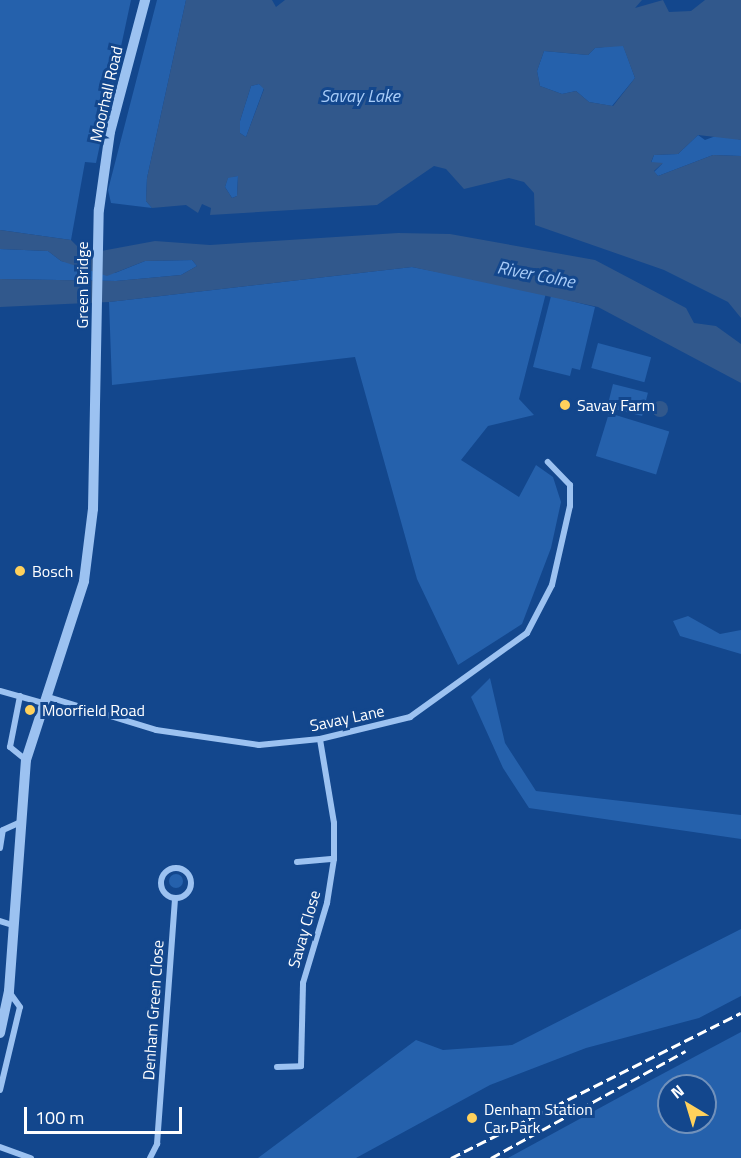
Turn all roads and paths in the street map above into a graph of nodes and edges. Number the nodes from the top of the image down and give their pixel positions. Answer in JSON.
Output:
{"nodes":[{"id":1,"x":145,"y":0,"type":"edge"},
{"id":2,"x":97,"y":232,"type":"joint"},
{"id":3,"x":548,"y":462,"type":"dead end"},
{"id":4,"x":0,"y":691,"type":"edge"},
{"id":5,"x":20,"y":696,"type":"junction"},
{"id":6,"x":44,"y":700,"type":"junction"},
{"id":7,"x":320,"y":739,"type":"junction"},
{"id":8,"x":26,"y":760,"type":"junction"},
{"id":9,"x":19,"y":823,"type":"junction"},
{"id":10,"x":0,"y":848,"type":"edge"},
{"id":11,"x":334,"y":859,"type":"junction"},
{"id":12,"x":297,"y":862,"type":"dead end"},
{"id":13,"x":175,"y":899,"type":"junction"},
{"id":14,"x":5,"y":924,"type":"edge"},
{"id":15,"x":0,"y":932,"type":"edge"},
{"id":16,"x":6,"y":986,"type":"edge"},
{"id":17,"x":0,"y":1033,"type":"edge"},
{"id":18,"x":277,"y":1067,"type":"dead end"},
{"id":19,"x":0,"y":1090,"type":"edge"},
{"id":20,"x":0,"y":1147,"type":"edge"},
{"id":21,"x":31,"y":1158,"type":"edge"},
{"id":22,"x":150,"y":1158,"type":"edge"}],
"edges":[{"from":1,"to":2,"type":"street","name":"Moorhall Road"},
{"from":2,"to":6,"type":"street","name":"Green Bridge"},
{"from":3,"to":7,"type":"street","name":"Savay Lane"},
{"from":4,"to":5,"type":"street","name":"Savay Lane"},
{"from":5,"to":6,"type":"street","name":"Savay Lane"},
{"from":5,"to":8,"type":"street"},
{"from":6,"to":7,"type":"street","name":"Savay Lane"},
{"from":6,"to":8,"type":"street"},
{"from":7,"to":11,"type":"street","name":"Savay Close"},
{"from":8,"to":9,"type":"street"},
{"from":9,"to":10,"type":"street"},
{"from":9,"to":14,"type":"street"},
{"from":11,"to":12,"type":"street"},
{"from":11,"to":18,"type":"street","name":"Savay Close"},
{"from":13,"to":13,"type":"street","name":"Denham Green Close"},
{"from":13,"to":22,"type":"street","name":"Denham Green Close"},
{"from":14,"to":15,"type":"street"},
{"from":14,"to":16,"type":"street"},
{"from":16,"to":17,"type":"street"},
{"from":16,"to":19,"type":"street"},
{"from":20,"to":21,"type":"street"}]}
